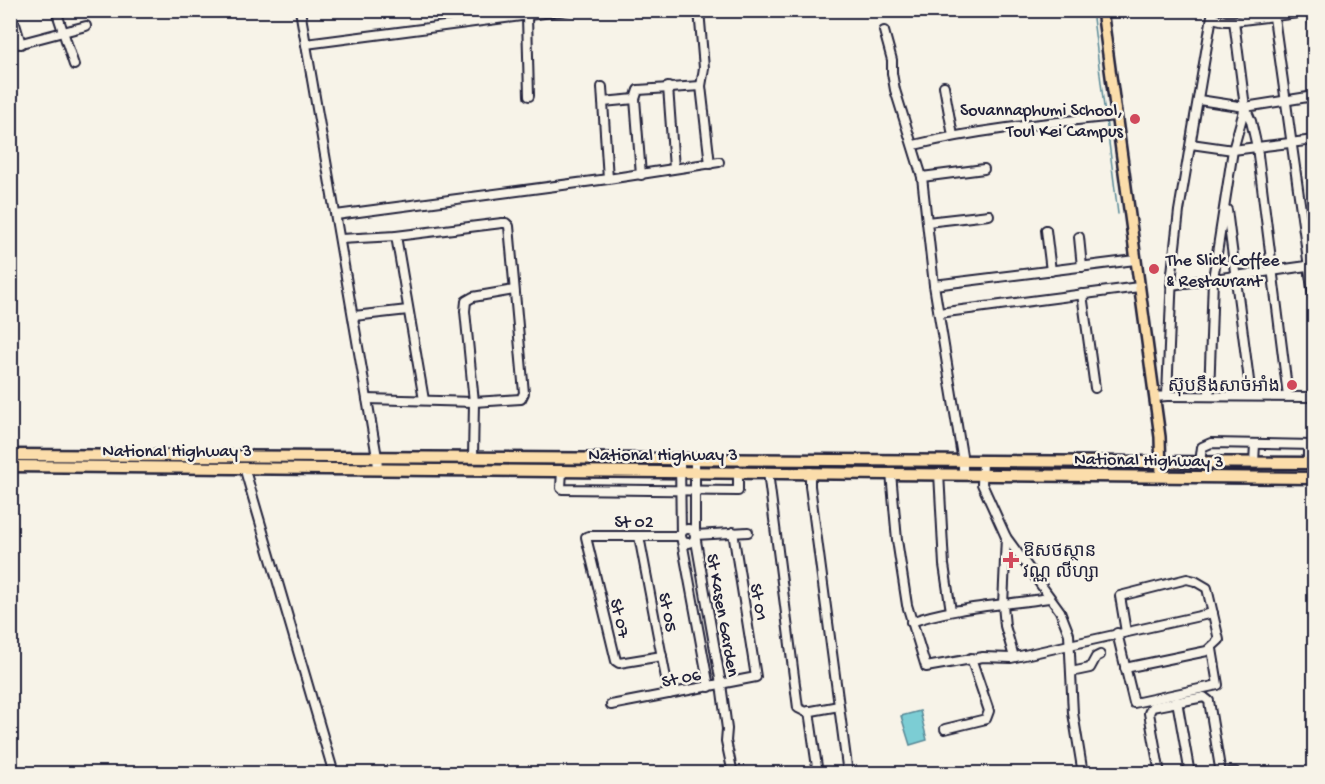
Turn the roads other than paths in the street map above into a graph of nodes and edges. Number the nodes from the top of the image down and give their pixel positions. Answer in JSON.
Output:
{"nodes":[{"id":1,"x":56,"y":10,"type":"edge"},
{"id":2,"x":300,"y":10,"type":"edge"},
{"id":3,"x":567,"y":10,"type":"edge"},
{"id":4,"x":699,"y":10,"type":"edge"},
{"id":5,"x":1101,"y":10,"type":"edge"},
{"id":6,"x":1313,"y":11,"type":"edge"},
{"id":7,"x":1212,"y":14,"type":"edge"},
{"id":8,"x":1273,"y":14,"type":"edge"},
{"id":9,"x":528,"y":16,"type":"junction"},
{"id":10,"x":1234,"y":21,"type":"junction"},
{"id":11,"x":15,"y":24,"type":"dead end"},
{"id":12,"x":1314,"y":25,"type":"edge"},
{"id":13,"x":86,"y":26,"type":"dead end"},
{"id":14,"x":63,"y":31,"type":"junction"},
{"id":15,"x":884,"y":31,"type":"dead end"},
{"id":16,"x":21,"y":44,"type":"junction"},
{"id":17,"x":306,"y":44,"type":"junction"},
{"id":18,"x":10,"y":46,"type":"edge"},
{"id":19,"x":74,"y":65,"type":"dead end"},
{"id":20,"x":701,"y":86,"type":"junction"},
{"id":21,"x":944,"y":86,"type":"dead end"},
{"id":22,"x":602,"y":87,"type":"dead end"},
{"id":23,"x":668,"y":87,"type":"junction"},
{"id":24,"x":529,"y":96,"type":"dead end"},
{"id":25,"x":1314,"y":96,"type":"edge"},
{"id":26,"x":634,"y":99,"type":"junction"},
{"id":27,"x":1199,"y":100,"type":"junction"},
{"id":28,"x":1286,"y":101,"type":"junction"},
{"id":29,"x":603,"y":102,"type":"junction"},
{"id":30,"x":1245,"y":107,"type":"junction"},
{"id":31,"x":1109,"y":116,"type":"junction"},
{"id":32,"x":953,"y":136,"type":"junction"},
{"id":33,"x":1314,"y":140,"type":"edge"},
{"id":34,"x":1292,"y":143,"type":"junction"},
{"id":35,"x":1191,"y":144,"type":"junction"},
{"id":36,"x":914,"y":146,"type":"junction"},
{"id":37,"x":1257,"y":147,"type":"junction"},
{"id":38,"x":1233,"y":150,"type":"junction"},
{"id":39,"x":719,"y":162,"type":"dead end"},
{"id":40,"x":710,"y":164,"type":"junction"},
{"id":41,"x":674,"y":168,"type":"junction"},
{"id":42,"x":984,"y":170,"type":"dead end"},
{"id":43,"x":641,"y":175,"type":"junction"},
{"id":44,"x":922,"y":177,"type":"junction"},
{"id":45,"x":608,"y":179,"type":"junction"},
{"id":46,"x":1226,"y":201,"type":"junction"},
{"id":47,"x":336,"y":215,"type":"junction"},
{"id":48,"x":989,"y":215,"type":"dead end"},
{"id":49,"x":927,"y":222,"type":"junction"},
{"id":50,"x":1046,"y":230,"type":"dead end"},
{"id":51,"x":396,"y":236,"type":"junction"},
{"id":52,"x":1079,"y":237,"type":"dead end"},
{"id":53,"x":340,"y":239,"type":"junction"},
{"id":54,"x":1135,"y":260,"type":"junction"},
{"id":55,"x":1312,"y":266,"type":"edge"},
{"id":56,"x":1082,"y":267,"type":"junction"},
{"id":57,"x":1051,"y":271,"type":"junction"},
{"id":58,"x":1273,"y":271,"type":"junction"},
{"id":59,"x":1235,"y":276,"type":"junction"},
{"id":60,"x":1214,"y":279,"type":"junction"},
{"id":61,"x":934,"y":285,"type":"junction"},
{"id":62,"x":1171,"y":285,"type":"junction"},
{"id":63,"x":1139,"y":287,"type":"junction"},
{"id":64,"x":514,"y":290,"type":"junction"},
{"id":65,"x":1082,"y":294,"type":"junction"},
{"id":66,"x":1314,"y":303,"type":"edge"},
{"id":67,"x":408,"y":309,"type":"junction"},
{"id":68,"x":939,"y":313,"type":"junction"},
{"id":69,"x":354,"y":316,"type":"junction"},
{"id":70,"x":1095,"y":388,"type":"dead end"},
{"id":71,"x":1209,"y":395,"type":"junction"},
{"id":72,"x":1167,"y":396,"type":"junction"},
{"id":73,"x":1251,"y":396,"type":"junction"},
{"id":74,"x":1288,"y":396,"type":"junction"},
{"id":75,"x":1155,"y":397,"type":"junction"},
{"id":76,"x":1314,"y":397,"type":"edge"},
{"id":77,"x":367,"y":399,"type":"junction"},
{"id":78,"x":424,"y":400,"type":"junction"},
{"id":79,"x":474,"y":402,"type":"junction"},
{"id":80,"x":1255,"y":444,"type":"junction"},
{"id":81,"x":1311,"y":445,"type":"edge"},
{"id":82,"x":10,"y":455,"type":"edge"},
{"id":83,"x":473,"y":458,"type":"junction"},
{"id":84,"x":1162,"y":462,"type":"junction"},
{"id":85,"x":377,"y":463,"type":"junction"},
{"id":86,"x":1200,"y":463,"type":"junction"},
{"id":87,"x":1254,"y":463,"type":"junction"},
{"id":88,"x":1311,"y":464,"type":"edge"},
{"id":89,"x":10,"y":465,"type":"edge"},
{"id":90,"x":680,"y":465,"type":"junction"},
{"id":91,"x":695,"y":466,"type":"junction"},
{"id":92,"x":244,"y":467,"type":"junction"},
{"id":93,"x":963,"y":468,"type":"junction"},
{"id":94,"x":982,"y":468,"type":"junction"},
{"id":95,"x":562,"y":470,"type":"junction"},
{"id":96,"x":738,"y":471,"type":"junction"},
{"id":97,"x":768,"y":472,"type":"junction"},
{"id":98,"x":810,"y":472,"type":"junction"},
{"id":99,"x":891,"y":473,"type":"junction"},
{"id":100,"x":939,"y":473,"type":"junction"},
{"id":101,"x":1161,"y":475,"type":"junction"},
{"id":102,"x":1314,"y":478,"type":"edge"},
{"id":103,"x":681,"y":491,"type":"junction"},
{"id":104,"x":695,"y":491,"type":"junction"},
{"id":105,"x":733,"y":532,"type":"junction"},
{"id":106,"x":748,"y":532,"type":"dead end"},
{"id":107,"x":587,"y":536,"type":"joint"},
{"id":108,"x":639,"y":536,"type":"junction"},
{"id":109,"x":681,"y":536,"type":"junction"},
{"id":110,"x":695,"y":536,"type":"junction"},
{"id":111,"x":1006,"y":537,"type":"junction"},
{"id":112,"x":1049,"y":598,"type":"junction"},
{"id":113,"x":1003,"y":605,"type":"junction"},
{"id":114,"x":951,"y":611,"type":"junction"},
{"id":115,"x":1213,"y":613,"type":"junction"},
{"id":116,"x":911,"y":622,"type":"junction"},
{"id":117,"x":1126,"y":632,"type":"junction"},
{"id":118,"x":1117,"y":633,"type":"junction"},
{"id":119,"x":1070,"y":643,"type":"junction"},
{"id":120,"x":1212,"y":649,"type":"junction"},
{"id":121,"x":1100,"y":655,"type":"dead end"},
{"id":122,"x":662,"y":656,"type":"junction"},
{"id":123,"x":1014,"y":657,"type":"junction"},
{"id":124,"x":971,"y":658,"type":"junction"},
{"id":125,"x":1125,"y":668,"type":"junction"},
{"id":126,"x":1071,"y":672,"type":"junction"},
{"id":127,"x":756,"y":677,"type":"joint"},
{"id":128,"x":722,"y":684,"type":"junction"},
{"id":129,"x":709,"y":687,"type":"junction"},
{"id":130,"x":669,"y":694,"type":"junction"},
{"id":131,"x":1177,"y":701,"type":"junction"},
{"id":132,"x":611,"y":705,"type":"dead end"},
{"id":133,"x":839,"y":706,"type":"junction"},
{"id":134,"x":809,"y":711,"type":"junction"},
{"id":135,"x":945,"y":729,"type":"dead end"},
{"id":136,"x":1235,"y":772,"type":"dead end"},
{"id":137,"x":334,"y":774,"type":"edge"},
{"id":138,"x":733,"y":774,"type":"edge"},
{"id":139,"x":818,"y":774,"type":"edge"},
{"id":140,"x":848,"y":774,"type":"edge"},
{"id":141,"x":1083,"y":774,"type":"edge"},
{"id":142,"x":1160,"y":774,"type":"edge"},
{"id":143,"x":1190,"y":774,"type":"edge"},
{"id":144,"x":1223,"y":774,"type":"edge"}],
"edges":[{"from":1,"to":14,"type":"street"},
{"from":2,"to":17,"type":"street"},
{"from":3,"to":9,"type":"street"},
{"from":4,"to":20,"type":"street"},
{"from":5,"to":31,"type":"main road"},
{"from":6,"to":8,"type":"street"},
{"from":6,"to":12,"type":"street"},
{"from":7,"to":10,"type":"street"},
{"from":7,"to":27,"type":"street"},
{"from":8,"to":10,"type":"street"},
{"from":8,"to":28,"type":"street"},
{"from":9,"to":17,"type":"street"},
{"from":9,"to":24,"type":"street"},
{"from":10,"to":30,"type":"street"},
{"from":11,"to":16,"type":"street"},
{"from":13,"to":14,"type":"street"},
{"from":14,"to":16,"type":"street"},
{"from":14,"to":19,"type":"street"},
{"from":15,"to":36,"type":"street"},
{"from":16,"to":18,"type":"street"},
{"from":17,"to":47,"type":"street"},
{"from":20,"to":23,"type":"street"},
{"from":20,"to":40,"type":"street"},
{"from":21,"to":32,"type":"street"},
{"from":22,"to":29,"type":"street"},
{"from":23,"to":26,"type":"street"},
{"from":23,"to":41,"type":"street"},
{"from":25,"to":28,"type":"street"},
{"from":26,"to":29,"type":"street"},
{"from":26,"to":43,"type":"street"},
{"from":27,"to":30,"type":"street"},
{"from":27,"to":35,"type":"street"},
{"from":28,"to":30,"type":"street"},
{"from":28,"to":34,"type":"street"},
{"from":29,"to":45,"type":"street"},
{"from":30,"to":37,"type":"street"},
{"from":30,"to":38,"type":"street"},
{"from":31,"to":32,"type":"street"},
{"from":31,"to":54,"type":"main road"},
{"from":32,"to":36,"type":"street"},
{"from":33,"to":34,"type":"street"},
{"from":34,"to":37,"type":"street"},
{"from":34,"to":55,"type":"street"},
{"from":35,"to":38,"type":"street"},
{"from":35,"to":62,"type":"street"},
{"from":36,"to":44,"type":"street"},
{"from":37,"to":38,"type":"street"},
{"from":37,"to":58,"type":"street"},
{"from":38,"to":46,"type":"street"},
{"from":39,"to":40,"type":"street"},
{"from":40,"to":41,"type":"street"},
{"from":41,"to":43,"type":"street"},
{"from":42,"to":44,"type":"street"},
{"from":43,"to":45,"type":"street"},
{"from":44,"to":49,"type":"street"},
{"from":45,"to":47,"type":"street"},
{"from":46,"to":59,"type":"street"},
{"from":46,"to":60,"type":"street"},
{"from":47,"to":53,"type":"street"},
{"from":48,"to":49,"type":"street"},
{"from":49,"to":61,"type":"street"},
{"from":50,"to":57,"type":"street"},
{"from":51,"to":53,"type":"street"},
{"from":51,"to":64,"type":"street"},
{"from":51,"to":67,"type":"street"},
{"from":52,"to":56,"type":"street"},
{"from":53,"to":69,"type":"street"},
{"from":54,"to":56,"type":"street"},
{"from":54,"to":63,"type":"main road"},
{"from":55,"to":58,"type":"street"},
{"from":55,"to":66,"type":"street"},
{"from":56,"to":57,"type":"street"},
{"from":57,"to":61,"type":"street"},
{"from":58,"to":59,"type":"street"},
{"from":58,"to":74,"type":"street"},
{"from":59,"to":60,"type":"street"},
{"from":59,"to":73,"type":"street"},
{"from":60,"to":62,"type":"street"},
{"from":60,"to":71,"type":"street"},
{"from":61,"to":68,"type":"street"},
{"from":62,"to":72,"type":"street"},
{"from":63,"to":65,"type":"street"},
{"from":63,"to":75,"type":"main road"},
{"from":64,"to":79,"type":"street"},
{"from":64,"to":79,"type":"street"},
{"from":65,"to":68,"type":"street"},
{"from":65,"to":70,"type":"street"},
{"from":67,"to":69,"type":"street"},
{"from":67,"to":78,"type":"street"},
{"from":68,"to":93,"type":"street"},
{"from":69,"to":77,"type":"street"},
{"from":71,"to":72,"type":"street"},
{"from":71,"to":73,"type":"street"},
{"from":72,"to":75,"type":"street"},
{"from":73,"to":74,"type":"street"},
{"from":74,"to":76,"type":"street"},
{"from":75,"to":84,"type":"main road"},
{"from":77,"to":78,"type":"street"},
{"from":77,"to":85,"type":"street"},
{"from":78,"to":79,"type":"street"},
{"from":79,"to":83,"type":"street"},
{"from":80,"to":81,"type":"street"},
{"from":80,"to":86,"type":"street"},
{"from":80,"to":87,"type":"street"},
{"from":81,"to":88,"type":"street"},
{"from":82,"to":85,"type":"highway","name":"National Highway 3"},
{"from":83,"to":85,"type":"highway","name":"National Highway 3"},
{"from":83,"to":90,"type":"highway","name":"National Highway 3"},
{"from":84,"to":86,"type":"highway","name":"National Highway 3"},
{"from":84,"to":94,"type":"highway","name":"National Highway 3"},
{"from":84,"to":101,"type":"main road"},
{"from":85,"to":92,"type":"highway","name":"National Highway 3"},
{"from":85,"to":95,"type":"highway","name":"National Highway 3"},
{"from":86,"to":87,"type":"highway","name":"National Highway 3"},
{"from":87,"to":88,"type":"highway","name":"National Highway 3"},
{"from":89,"to":92,"type":"highway","name":"National Highway 3"},
{"from":90,"to":91,"type":"highway","name":"National Highway 3"},
{"from":90,"to":95,"type":"highway","name":"National Highway 3"},
{"from":90,"to":103,"type":"street","name":"St Kasen Garden"},
{"from":91,"to":93,"type":"highway","name":"National Highway 3"},
{"from":91,"to":96,"type":"highway","name":"National Highway 3"},
{"from":91,"to":104,"type":"street","name":"St Kasen Garden"},
{"from":92,"to":137,"type":"street"},
{"from":93,"to":94,"type":"highway","name":"National Highway 3"},
{"from":93,"to":100,"type":"highway","name":"National Highway 3"},
{"from":94,"to":101,"type":"highway","name":"National Highway 3"},
{"from":94,"to":111,"type":"street"},
{"from":95,"to":103,"type":"street"},
{"from":96,"to":97,"type":"highway","name":"National Highway 3"},
{"from":96,"to":104,"type":"street"},
{"from":97,"to":98,"type":"highway","name":"National Highway 3"},
{"from":97,"to":134,"type":"street"},
{"from":98,"to":99,"type":"highway","name":"National Highway 3"},
{"from":98,"to":133,"type":"street"},
{"from":99,"to":100,"type":"highway","name":"National Highway 3"},
{"from":99,"to":116,"type":"street"},
{"from":100,"to":114,"type":"street"},
{"from":101,"to":102,"type":"highway","name":"National Highway 3"},
{"from":103,"to":104,"type":"street"},
{"from":103,"to":109,"type":"street","name":"St Kasen Garden"},
{"from":104,"to":110,"type":"street","name":"St Kasen Garden"},
{"from":105,"to":106,"type":"street"},
{"from":105,"to":110,"type":"street"},
{"from":105,"to":127,"type":"street","name":"St 01"},
{"from":107,"to":108,"type":"street","name":"St 02"},
{"from":107,"to":122,"type":"street","name":"St 07"},
{"from":108,"to":109,"type":"street","name":"St 02"},
{"from":108,"to":122,"type":"street","name":"St 05"},
{"from":109,"to":110,"type":"street","name":"St 02"},
{"from":109,"to":129,"type":"street","name":"St Kasen Garden"},
{"from":110,"to":128,"type":"street","name":"St Kasen Garden"},
{"from":111,"to":112,"type":"street"},
{"from":111,"to":113,"type":"street"},
{"from":112,"to":113,"type":"street"},
{"from":112,"to":119,"type":"street"},
{"from":113,"to":114,"type":"street"},
{"from":113,"to":123,"type":"street"},
{"from":114,"to":116,"type":"street"},
{"from":115,"to":117,"type":"street"},
{"from":115,"to":117,"type":"street"},
{"from":115,"to":120,"type":"street"},
{"from":116,"to":124,"type":"street"},
{"from":117,"to":118,"type":"street"},
{"from":118,"to":119,"type":"street"},
{"from":118,"to":125,"type":"street"},
{"from":119,"to":123,"type":"street"},
{"from":119,"to":126,"type":"street"},
{"from":120,"to":125,"type":"street"},
{"from":120,"to":125,"type":"street"},
{"from":121,"to":126,"type":"street"},
{"from":122,"to":130,"type":"street","name":"St 05"},
{"from":123,"to":124,"type":"street"},
{"from":124,"to":135,"type":"street"},
{"from":126,"to":141,"type":"street"},
{"from":127,"to":128,"type":"street","name":"St 06"},
{"from":128,"to":129,"type":"street","name":"St 06"},
{"from":128,"to":138,"type":"street","name":"St Kasen Garden"},
{"from":129,"to":130,"type":"street","name":"St 06"},
{"from":130,"to":132,"type":"street","name":"St 06"},
{"from":131,"to":142,"type":"street"},
{"from":131,"to":143,"type":"street"},
{"from":131,"to":144,"type":"street"},
{"from":133,"to":134,"type":"street"},
{"from":133,"to":140,"type":"street"},
{"from":134,"to":139,"type":"street"},
{"from":136,"to":144,"type":"street"}]}
